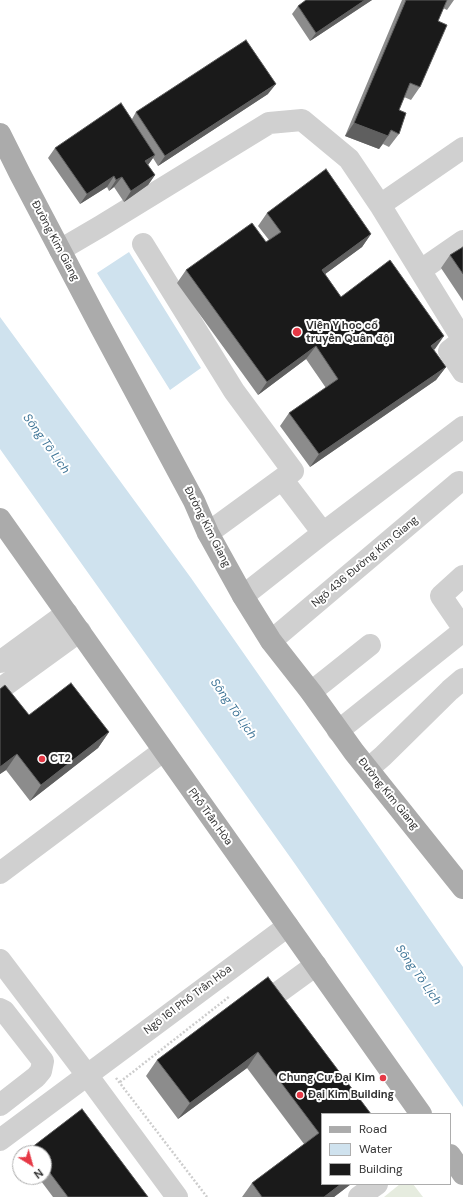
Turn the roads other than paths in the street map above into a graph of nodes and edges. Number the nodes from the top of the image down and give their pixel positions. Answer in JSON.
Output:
{"nodes":[{"id":1,"x":0,"y":134,"type":"edge"},
{"id":2,"x":463,"y":148,"type":"edge"},
{"id":3,"x":380,"y":205,"type":"junction"},
{"id":4,"x":463,"y":241,"type":"edge"},
{"id":5,"x":143,"y":244,"type":"dead end"},
{"id":6,"x":60,"y":250,"type":"junction"},
{"id":7,"x":421,"y":270,"type":"junction"},
{"id":8,"x":463,"y":340,"type":"edge"},
{"id":9,"x":463,"y":372,"type":"edge"},
{"id":10,"x":463,"y":427,"type":"edge"},
{"id":11,"x":282,"y":479,"type":"junction"},
{"id":12,"x":459,"y":482,"type":"dead end"},
{"id":13,"x":0,"y":519,"type":"edge"},
{"id":14,"x":208,"y":533,"type":"junction"},
{"id":15,"x":323,"y":533,"type":"junction"},
{"id":16,"x":463,"y":576,"type":"edge"},
{"id":17,"x":243,"y":596,"type":"junction"},
{"id":18,"x":67,"y":613,"type":"junction"},
{"id":19,"x":463,"y":630,"type":"edge"},
{"id":20,"x":80,"y":631,"type":"junction"},
{"id":21,"x":271,"y":641,"type":"junction"},
{"id":22,"x":370,"y":646,"type":"dead end"},
{"id":23,"x":0,"y":662,"type":"edge"},
{"id":24,"x":463,"y":679,"type":"edge"},
{"id":25,"x":0,"y":689,"type":"edge"},
{"id":26,"x":311,"y":692,"type":"junction"},
{"id":27,"x":338,"y":731,"type":"junction"},
{"id":28,"x":163,"y":751,"type":"junction"},
{"id":29,"x":368,"y":769,"type":"junction"},
{"id":30,"x":0,"y":872,"type":"edge"},
{"id":31,"x":463,"y":888,"type":"edge"},
{"id":32,"x":288,"y":926,"type":"junction"},
{"id":33,"x":0,"y":960,"type":"edge"},
{"id":34,"x":316,"y":965,"type":"junction"},
{"id":35,"x":272,"y":997,"type":"edge"},
{"id":36,"x":0,"y":1009,"type":"edge"},
{"id":37,"x":0,"y":1019,"type":"edge"},
{"id":38,"x":0,"y":1035,"type":"edge"},
{"id":39,"x":87,"y":1075,"type":"junction"},
{"id":40,"x":0,"y":1105,"type":"edge"},
{"id":41,"x":420,"y":1113,"type":"edge"},
{"id":42,"x":0,"y":1140,"type":"edge"},
{"id":43,"x":451,"y":1156,"type":"edge"},
{"id":44,"x":463,"y":1174,"type":"edge"},
{"id":45,"x":376,"y":1185,"type":"edge"},
{"id":46,"x":178,"y":1197,"type":"edge"},
{"id":47,"x":359,"y":1197,"type":"edge"}],
"edges":[{"from":1,"to":6,"type":"main road","name":"Đường Kim Giang"},
{"from":2,"to":3,"type":"street"},
{"from":3,"to":6,"type":"street"},
{"from":3,"to":7,"type":"street"},
{"from":4,"to":7,"type":"street"},
{"from":5,"to":11,"type":"street"},
{"from":6,"to":14,"type":"main road","name":"Đường Kim Giang"},
{"from":7,"to":8,"type":"street"},
{"from":8,"to":9,"type":"street"},
{"from":10,"to":15,"type":"street"},
{"from":11,"to":14,"type":"street"},
{"from":11,"to":15,"type":"street"},
{"from":12,"to":21,"type":"street","name":"Ngõ 436 Đường Kim Giang"},
{"from":13,"to":18,"type":"main road","name":"Phố Trần Hòa"},
{"from":14,"to":17,"type":"main road","name":"Đường Kim Giang"},
{"from":15,"to":17,"type":"street"},
{"from":16,"to":19,"type":"street"},
{"from":17,"to":21,"type":"main road","name":"Đường Kim Giang"},
{"from":18,"to":20,"type":"main road","name":"Phố Trần Hòa"},
{"from":18,"to":23,"type":"street"},
{"from":19,"to":27,"type":"street"},
{"from":20,"to":25,"type":"street"},
{"from":20,"to":28,"type":"main road","name":"Phố Trần Hòa"},
{"from":21,"to":26,"type":"main road","name":"Đường Kim Giang"},
{"from":22,"to":26,"type":"street"},
{"from":24,"to":29,"type":"street"},
{"from":26,"to":27,"type":"main road","name":"Đường Kim Giang"},
{"from":27,"to":29,"type":"main road","name":"Đường Kim Giang"},
{"from":28,"to":30,"type":"street"},
{"from":28,"to":32,"type":"main road","name":"Phố Trần Hòa"},
{"from":29,"to":31,"type":"main road","name":"Đường Kim Giang"},
{"from":32,"to":34,"type":"main road","name":"Phố Trần Hòa"},
{"from":32,"to":39,"type":"street","name":"Ngõ 161 Phố Trần Hòa"},
{"from":33,"to":39,"type":"street"},
{"from":34,"to":35,"type":"street"},
{"from":34,"to":41,"type":"main road","name":"Phố Trần Hòa"},
{"from":36,"to":40,"type":"street"},
{"from":37,"to":38,"type":"street"},
{"from":39,"to":42,"type":"street","name":"Ngõ 161 Phố Trần Hòa"},
{"from":39,"to":46,"type":"street"},
{"from":43,"to":44,"type":"main road"},
{"from":45,"to":47,"type":"street"}]}
